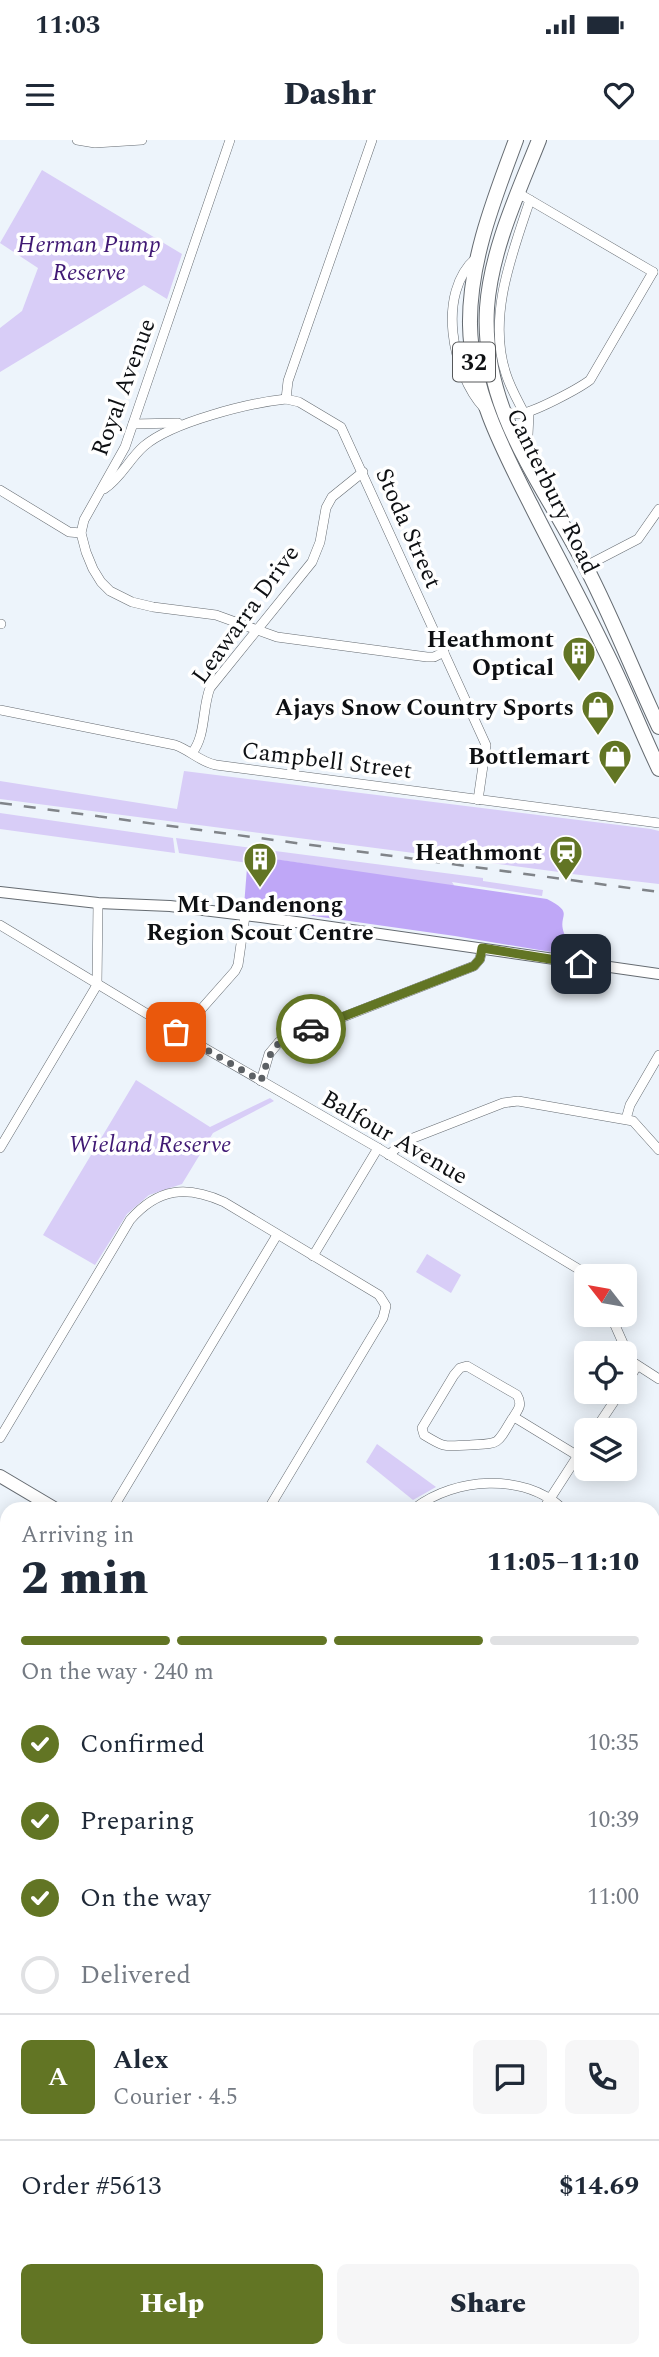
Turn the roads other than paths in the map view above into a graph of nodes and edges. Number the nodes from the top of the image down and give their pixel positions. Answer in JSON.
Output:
{"nodes":[{"id":1,"x":77,"y":140,"type":"edge"},
{"id":2,"x":142,"y":140,"type":"edge"},
{"id":3,"x":230,"y":140,"type":"edge"},
{"id":4,"x":372,"y":140,"type":"edge"},
{"id":5,"x":516,"y":140,"type":"edge"},
{"id":6,"x":538,"y":140,"type":"edge"},
{"id":7,"x":524,"y":196,"type":"junction"},
{"id":8,"x":656,"y":272,"type":"edge"},
{"id":9,"x":286,"y":400,"type":"junction"},
{"id":10,"x":496,"y":413,"type":"junction"},
{"id":11,"x":527,"y":414,"type":"junction"},
{"id":12,"x":187,"y":422,"type":"junction"},
{"id":13,"x":133,"y":425,"type":"junction"},
{"id":14,"x":527,"y":465,"type":"junction"},
{"id":15,"x":363,"y":472,"type":"junction"},
{"id":16,"x":0,"y":490,"type":"edge"},
{"id":17,"x":101,"y":492,"type":"junction"},
{"id":18,"x":659,"y":509,"type":"edge"},
{"id":19,"x":81,"y":533,"type":"junction"},
{"id":20,"x":586,"y":566,"type":"junction"},
{"id":21,"x":567,"y":576,"type":"junction"},
{"id":22,"x":256,"y":630,"type":"junction"},
{"id":23,"x":444,"y":652,"type":"junction"},
{"id":24,"x":649,"y":706,"type":"junction"},
{"id":25,"x":0,"y":710,"type":"edge"},
{"id":26,"x":633,"y":713,"type":"junction"},
{"id":27,"x":659,"y":727,"type":"edge"},
{"id":28,"x":192,"y":753,"type":"junction"},
{"id":29,"x":659,"y":769,"type":"edge"},
{"id":30,"x":478,"y":800,"type":"junction"},
{"id":31,"x":658,"y":822,"type":"edge"},
{"id":32,"x":0,"y":892,"type":"edge"},
{"id":33,"x":98,"y":903,"type":"junction"},
{"id":34,"x":245,"y":916,"type":"junction"},
{"id":35,"x":0,"y":925,"type":"edge"},
{"id":36,"x":482,"y":948,"type":"junction"},
{"id":37,"x":659,"y":974,"type":"edge"},
{"id":38,"x":97,"y":985,"type":"junction"},
{"id":39,"x":181,"y":1035,"type":"junction"},
{"id":40,"x":659,"y":1055,"type":"edge"},
{"id":41,"x":261,"y":1081,"type":"junction"},
{"id":42,"x":626,"y":1119,"type":"junction"},
{"id":43,"x":0,"y":1148,"type":"edge"},
{"id":44,"x":379,"y":1148,"type":"junction"},
{"id":45,"x":659,"y":1150,"type":"edge"},
{"id":46,"x":389,"y":1155,"type":"junction"},
{"id":47,"x":277,"y":1235,"type":"junction"},
{"id":48,"x":313,"y":1256,"type":"junction"},
{"id":49,"x":574,"y":1266,"type":"edge"},
{"id":50,"x":637,"y":1366,"type":"edge"},
{"id":51,"x":659,"y":1379,"type":"edge"},
{"id":52,"x":514,"y":1417,"type":"junction"},
{"id":53,"x":0,"y":1438,"type":"edge"},
{"id":54,"x":574,"y":1454,"type":"edge"},
{"id":55,"x":574,"y":1462,"type":"edge"},
{"id":56,"x":0,"y":1476,"type":"edge"},
{"id":57,"x":550,"y":1499,"type":"junction"},
{"id":58,"x":44,"y":1502,"type":"edge"},
{"id":59,"x":117,"y":1502,"type":"edge"},
{"id":60,"x":273,"y":1502,"type":"edge"},
{"id":61,"x":426,"y":1502,"type":"edge"},
{"id":62,"x":548,"y":1502,"type":"edge"},
{"id":63,"x":554,"y":1502,"type":"edge"}],
"edges":[{"from":1,"to":2,"type":"street"},
{"from":3,"to":13,"type":"street","name":"Royal Avenue"},
{"from":4,"to":9,"type":"street"},
{"from":5,"to":10,"type":"main road","name":"Canterbury Road","number":"32"},
{"from":6,"to":7,"type":"main road","name":"Canterbury Road","number":"32"},
{"from":7,"to":8,"type":"street"},
{"from":7,"to":10,"type":"main road","name":"Canterbury Road","number":"32"},
{"from":7,"to":11,"type":"street","name":"Canterbury Road"},
{"from":8,"to":11,"type":"street"},
{"from":9,"to":12,"type":"street"},
{"from":9,"to":15,"type":"street","name":"Stoda Street"},
{"from":10,"to":11,"type":"street"},
{"from":10,"to":14,"type":"main road","name":"Canterbury Road","number":"32"},
{"from":10,"to":21,"type":"main road","name":"Canterbury Road","number":"32"},
{"from":11,"to":14,"type":"street"},
{"from":12,"to":13,"type":"street"},
{"from":12,"to":17,"type":"street"},
{"from":13,"to":17,"type":"street","name":"Royal Avenue"},
{"from":14,"to":20,"type":"main road","name":"Canterbury Road","number":"32"},
{"from":15,"to":22,"type":"street","name":"Leawarra Drive"},
{"from":15,"to":23,"type":"street","name":"Stoda Street"},
{"from":16,"to":19,"type":"street"},
{"from":17,"to":19,"type":"street","name":"Royal Avenue"},
{"from":18,"to":20,"type":"street"},
{"from":19,"to":22,"type":"street"},
{"from":20,"to":21,"type":"main road"},
{"from":20,"to":24,"type":"main road","name":"Canterbury Road","number":"32"},
{"from":21,"to":26,"type":"main road","name":"Canterbury Road","number":"32"},
{"from":22,"to":23,"type":"street"},
{"from":22,"to":28,"type":"street","name":"Leawarra Drive"},
{"from":23,"to":30,"type":"street","name":"Stoda Street"},
{"from":24,"to":26,"type":"main road"},
{"from":24,"to":27,"type":"main road","name":"Canterbury Road","number":"32"},
{"from":25,"to":28,"type":"street","name":"Campbell Street"},
{"from":26,"to":29,"type":"main road","name":"Canterbury Road","number":"32"},
{"from":28,"to":30,"type":"street","name":"Campbell Street"},
{"from":30,"to":31,"type":"street","name":"Campbell Street"},
{"from":32,"to":33,"type":"street"},
{"from":33,"to":34,"type":"street"},
{"from":33,"to":38,"type":"street"},
{"from":34,"to":36,"type":"street"},
{"from":34,"to":39,"type":"street"},
{"from":35,"to":38,"type":"street","name":"Balfour Avenue"},
{"from":36,"to":37,"type":"street"},
{"from":36,"to":41,"type":"street"},
{"from":38,"to":39,"type":"street","name":"Balfour Avenue"},
{"from":38,"to":43,"type":"street"},
{"from":39,"to":41,"type":"street","name":"Balfour Avenue"},
{"from":40,"to":42,"type":"street"},
{"from":41,"to":44,"type":"street","name":"Balfour Avenue"},
{"from":42,"to":45,"type":"street"},
{"from":42,"to":46,"type":"street"},
{"from":44,"to":46,"type":"street","name":"Balfour Avenue"},
{"from":44,"to":48,"type":"street"},
{"from":46,"to":49,"type":"street","name":"Balfour Avenue"},
{"from":47,"to":48,"type":"street"},
{"from":47,"to":53,"type":"street"},
{"from":47,"to":59,"type":"street"},
{"from":48,"to":60,"type":"street"},
{"from":50,"to":51,"type":"street"},
{"from":52,"to":52,"type":"street"},
{"from":52,"to":54,"type":"street"},
{"from":55,"to":57,"type":"street"},
{"from":56,"to":58,"type":"main road"},
{"from":57,"to":61,"type":"street"},
{"from":57,"to":62,"type":"street"},
{"from":57,"to":63,"type":"street"}]}
